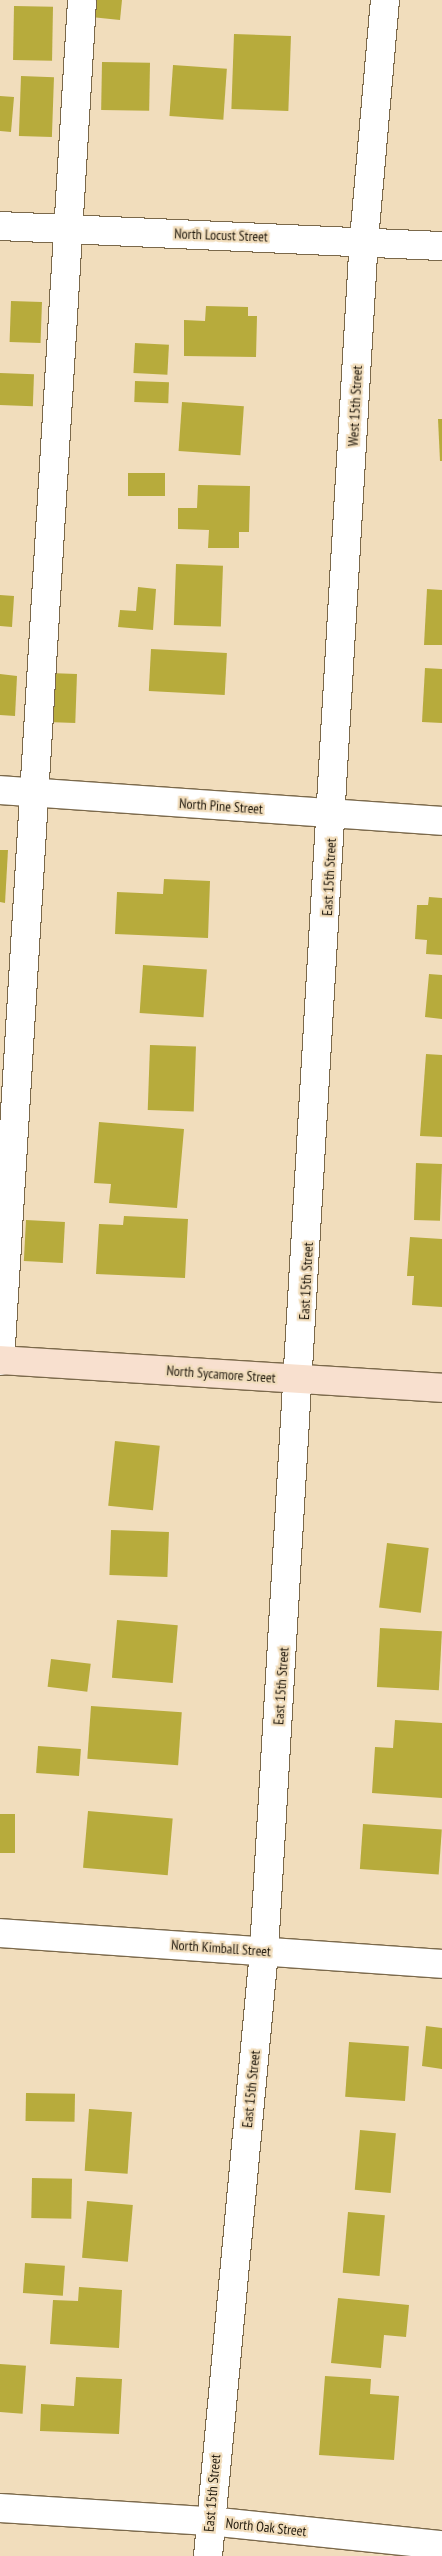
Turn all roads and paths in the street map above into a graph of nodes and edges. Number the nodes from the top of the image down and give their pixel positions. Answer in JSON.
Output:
{"nodes":[{"id":1,"x":82,"y":0,"type":"edge"},
{"id":2,"x":385,"y":0,"type":"edge"},
{"id":3,"x":0,"y":226,"type":"edge"},
{"id":4,"x":67,"y":229,"type":"junction"},
{"id":5,"x":364,"y":240,"type":"junction"},
{"id":6,"x":442,"y":246,"type":"edge"},
{"id":7,"x":0,"y":790,"type":"edge"},
{"id":8,"x":34,"y":793,"type":"junction"},
{"id":9,"x":332,"y":813,"type":"junction"},
{"id":10,"x":442,"y":821,"type":"edge"},
{"id":11,"x":0,"y":1360,"type":"edge"},
{"id":12,"x":300,"y":1379,"type":"junction"},
{"id":13,"x":442,"y":1388,"type":"edge"},
{"id":14,"x":0,"y":1933,"type":"edge"},
{"id":15,"x":264,"y":1951,"type":"junction"},
{"id":16,"x":442,"y":1964,"type":"edge"},
{"id":17,"x":0,"y":2508,"type":"edge"},
{"id":18,"x":209,"y":2521,"type":"junction"},
{"id":19,"x":442,"y":2545,"type":"edge"},
{"id":20,"x":208,"y":2556,"type":"edge"}],
"edges":[{"from":1,"to":4,"type":"street"},
{"from":2,"to":5,"type":"street","name":"West 15th Street"},
{"from":3,"to":4,"type":"street","name":"North Locust Street"},
{"from":4,"to":5,"type":"street","name":"North Locust Street"},
{"from":4,"to":8,"type":"street"},
{"from":5,"to":6,"type":"street","name":"North Locust Street"},
{"from":5,"to":9,"type":"street","name":"West 15th Street"},
{"from":7,"to":8,"type":"street","name":"North Pine Street"},
{"from":8,"to":9,"type":"street","name":"North Pine Street"},
{"from":8,"to":11,"type":"street"},
{"from":9,"to":10,"type":"street","name":"North Pine Street"},
{"from":9,"to":12,"type":"street","name":"East 15th Street"},
{"from":11,"to":12,"type":"main road","name":"North Sycamore Street"},
{"from":12,"to":13,"type":"main road","name":"North Sycamore Street"},
{"from":12,"to":15,"type":"street","name":"East 15th Street"},
{"from":14,"to":15,"type":"street","name":"North Kimball Street"},
{"from":15,"to":16,"type":"street","name":"North Kimball Street"},
{"from":15,"to":18,"type":"street","name":"East 15th Street"},
{"from":17,"to":18,"type":"street","name":"North Oak Street"},
{"from":18,"to":19,"type":"street","name":"North Oak Street"},
{"from":18,"to":20,"type":"street","name":"East 15th Street"}]}
